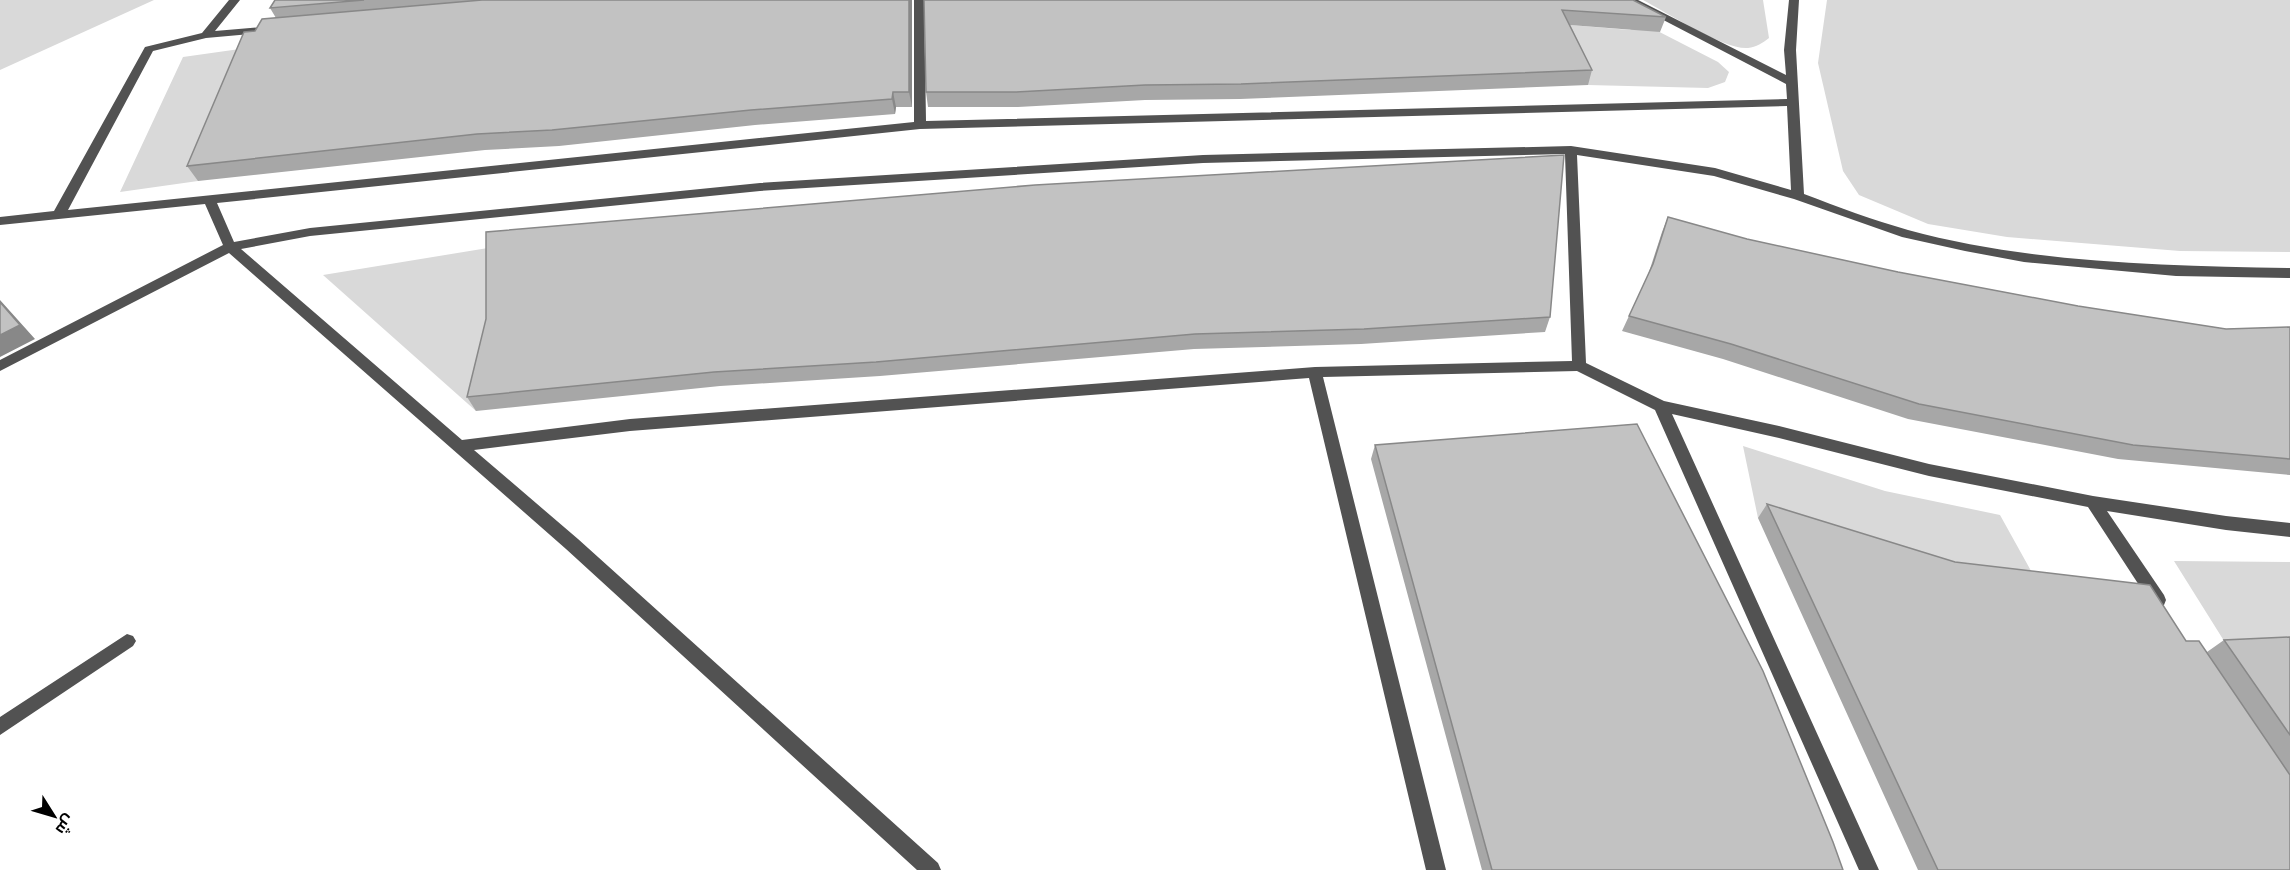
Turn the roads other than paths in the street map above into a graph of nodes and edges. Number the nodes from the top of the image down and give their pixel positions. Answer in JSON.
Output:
{"nodes":[{"id":1,"x":235,"y":0,"type":"edge"},
{"id":2,"x":919,"y":0,"type":"edge"},
{"id":3,"x":1630,"y":0,"type":"edge"},
{"id":4,"x":1794,"y":0,"type":"edge"},
{"id":5,"x":287,"y":28,"type":"edge"},
{"id":6,"x":206,"y":35,"type":"junction"},
{"id":7,"x":1791,"y":82,"type":"junction"},
{"id":8,"x":1793,"y":102,"type":"junction"},
{"id":9,"x":920,"y":125,"type":"junction"},
{"id":10,"x":1571,"y":150,"type":"junction"},
{"id":11,"x":1798,"y":196,"type":"junction"},
{"id":12,"x":210,"y":201,"type":"junction"},
{"id":13,"x":59,"y":214,"type":"junction"},
{"id":14,"x":0,"y":221,"type":"edge"},
{"id":15,"x":230,"y":247,"type":"junction"},
{"id":16,"x":2290,"y":273,"type":"edge"},
{"id":17,"x":0,"y":366,"type":"edge"},
{"id":18,"x":1579,"y":366,"type":"junction"},
{"id":19,"x":1316,"y":372,"type":"junction"},
{"id":20,"x":1661,"y":406,"type":"junction"},
{"id":21,"x":460,"y":446,"type":"junction"},
{"id":22,"x":2093,"y":502,"type":"junction"},
{"id":23,"x":2290,"y":530,"type":"edge"},
{"id":24,"x":2165,"y":610,"type":"edge"},
{"id":25,"x":127,"y":641,"type":"dead end"},
{"id":26,"x":0,"y":727,"type":"edge"},
{"id":27,"x":931,"y":870,"type":"edge"},
{"id":28,"x":1436,"y":870,"type":"edge"},
{"id":29,"x":1869,"y":870,"type":"edge"}],
"edges":[{"from":1,"to":6,"type":"street"},
{"from":2,"to":9,"type":"street"},
{"from":3,"to":7,"type":"street"},
{"from":4,"to":7,"type":"street"},
{"from":5,"to":6,"type":"street"},
{"from":6,"to":13,"type":"street"},
{"from":7,"to":8,"type":"street"},
{"from":8,"to":9,"type":"street"},
{"from":8,"to":11,"type":"street"},
{"from":9,"to":12,"type":"street"},
{"from":10,"to":11,"type":"street"},
{"from":10,"to":15,"type":"street"},
{"from":10,"to":18,"type":"street"},
{"from":11,"to":16,"type":"street"},
{"from":12,"to":13,"type":"street"},
{"from":12,"to":15,"type":"street"},
{"from":13,"to":14,"type":"street"},
{"from":15,"to":17,"type":"street"},
{"from":15,"to":21,"type":"street"},
{"from":18,"to":19,"type":"street"},
{"from":18,"to":20,"type":"street"},
{"from":19,"to":21,"type":"street"},
{"from":19,"to":28,"type":"street"},
{"from":20,"to":22,"type":"street"},
{"from":20,"to":29,"type":"street"},
{"from":21,"to":27,"type":"street"},
{"from":22,"to":23,"type":"street"},
{"from":22,"to":24,"type":"street"},
{"from":25,"to":26,"type":"street"}]}
